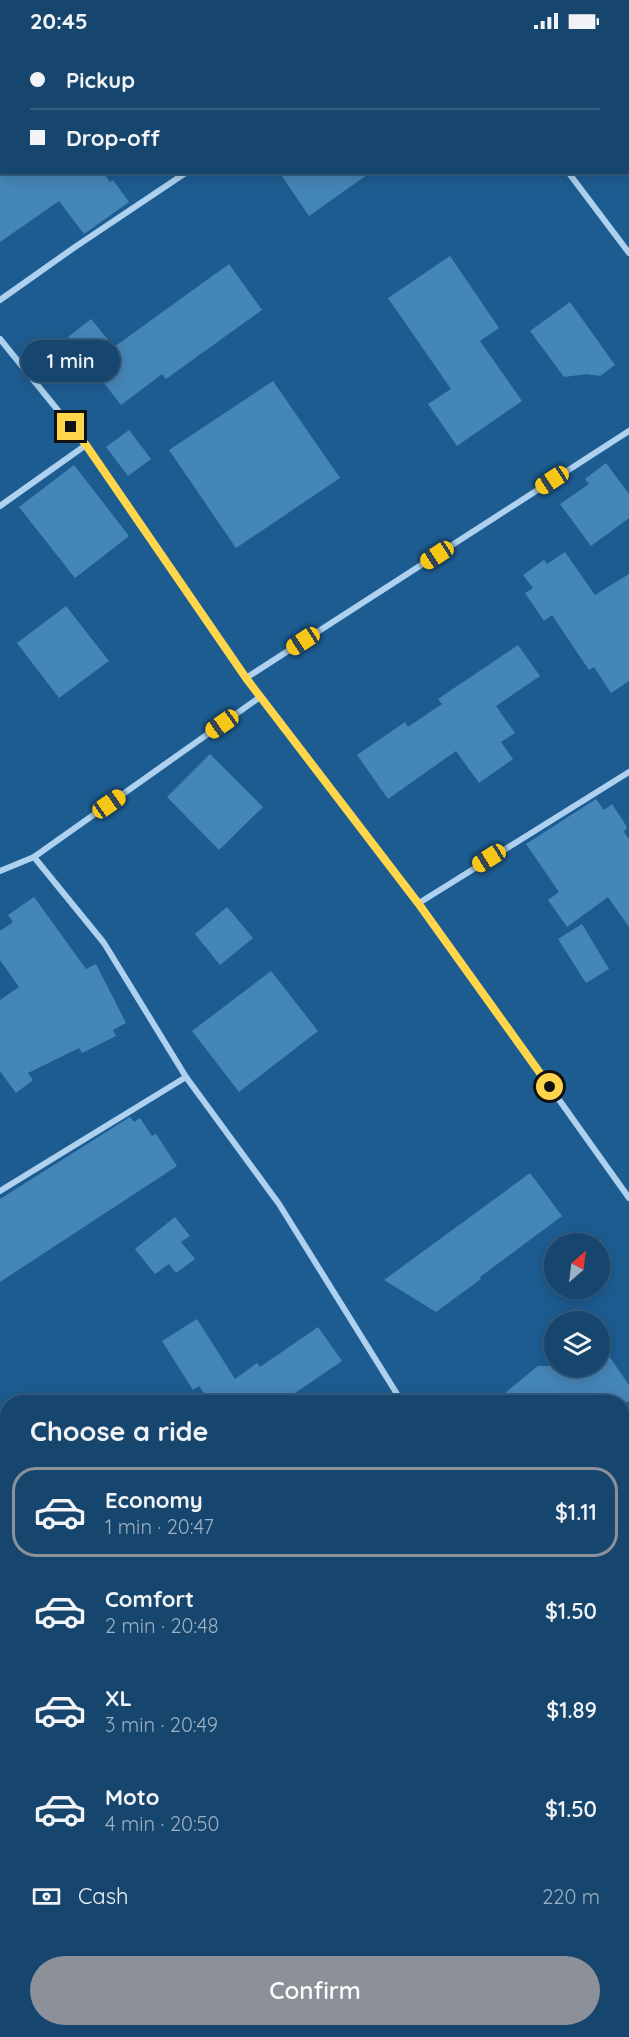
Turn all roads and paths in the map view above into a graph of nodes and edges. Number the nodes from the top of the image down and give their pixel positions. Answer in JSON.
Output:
{"nodes":[{"id":1,"x":184,"y":174,"type":"edge"},
{"id":2,"x":570,"y":174,"type":"edge"},
{"id":3,"x":629,"y":253,"type":"edge"},
{"id":4,"x":0,"y":300,"type":"edge"},
{"id":5,"x":0,"y":339,"type":"edge"},
{"id":6,"x":629,"y":431,"type":"edge"},
{"id":7,"x":86,"y":445,"type":"junction"},
{"id":8,"x":0,"y":506,"type":"edge"},
{"id":9,"x":246,"y":678,"type":"junction"},
{"id":10,"x":260,"y":697,"type":"junction"},
{"id":11,"x":629,"y":772,"type":"edge"},
{"id":12,"x":34,"y":857,"type":"junction"},
{"id":13,"x":0,"y":871,"type":"edge"},
{"id":14,"x":418,"y":903,"type":"junction"},
{"id":15,"x":186,"y":1077,"type":"junction"},
{"id":16,"x":0,"y":1191,"type":"edge"},
{"id":17,"x":629,"y":1198,"type":"edge"},
{"id":18,"x":398,"y":1395,"type":"edge"}],
"edges":[{"from":1,"to":4,"type":"street"},
{"from":2,"to":3,"type":"street"},
{"from":5,"to":7,"type":"street"},
{"from":6,"to":9,"type":"street"},
{"from":7,"to":8,"type":"street"},
{"from":7,"to":9,"type":"street"},
{"from":9,"to":10,"type":"street"},
{"from":10,"to":12,"type":"street"},
{"from":10,"to":14,"type":"street"},
{"from":11,"to":14,"type":"street"},
{"from":12,"to":13,"type":"street"},
{"from":12,"to":15,"type":"street"},
{"from":14,"to":17,"type":"street"},
{"from":15,"to":16,"type":"street"},
{"from":15,"to":18,"type":"street"}]}
